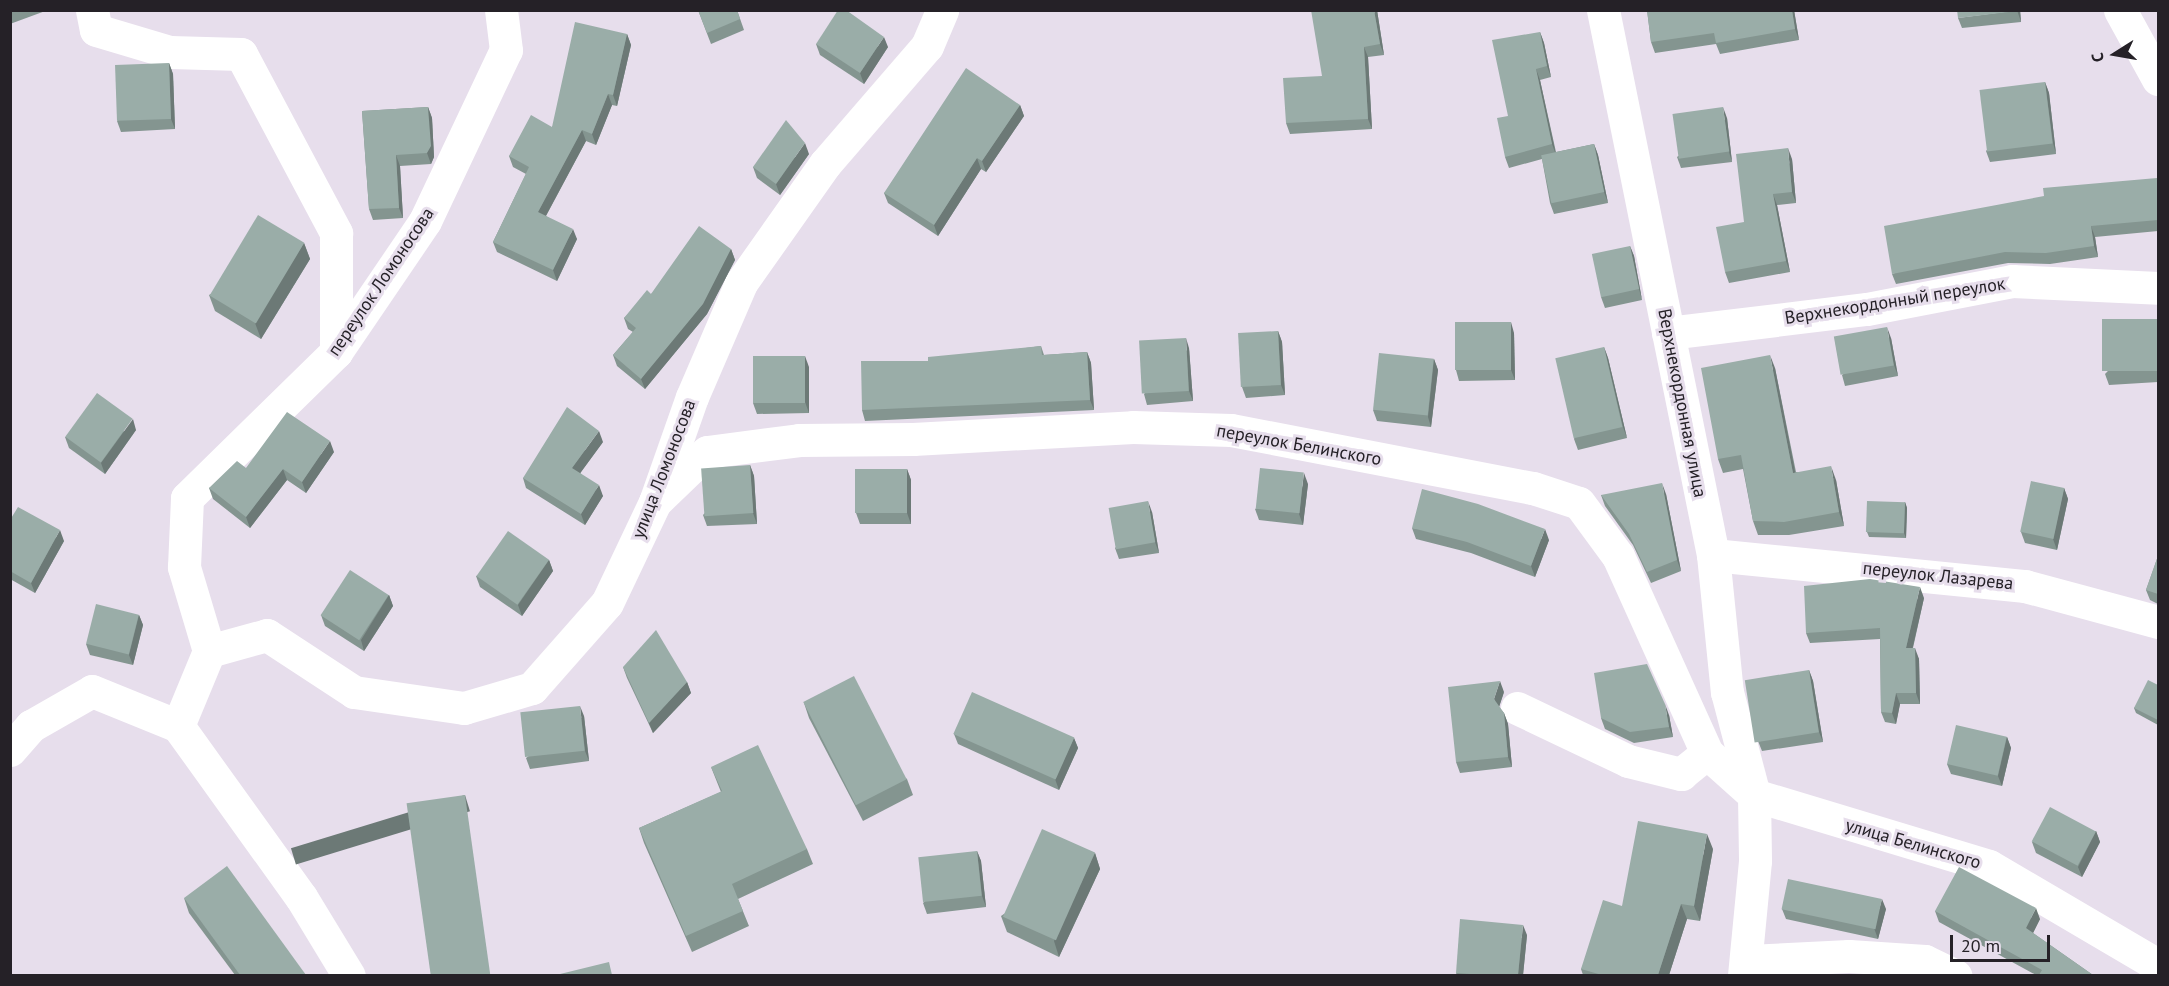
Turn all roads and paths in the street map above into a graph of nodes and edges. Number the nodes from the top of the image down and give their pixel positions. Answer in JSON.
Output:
{"nodes":[{"id":1,"x":92,"y":10,"type":"edge"},
{"id":2,"x":501,"y":10,"type":"edge"},
{"id":3,"x":942,"y":10,"type":"edge"},
{"id":4,"x":1603,"y":10,"type":"edge"},
{"id":5,"x":2120,"y":10,"type":"edge"},
{"id":6,"x":2158,"y":79,"type":"edge"},
{"id":7,"x":2158,"y":288,"type":"edge"},
{"id":8,"x":1668,"y":333,"type":"junction"},
{"id":9,"x":336,"y":352,"type":"junction"},
{"id":10,"x":655,"y":502,"type":"junction"},
{"id":11,"x":1713,"y":555,"type":"junction"},
{"id":12,"x":2158,"y":622,"type":"edge"},
{"id":13,"x":209,"y":651,"type":"junction"},
{"id":14,"x":1517,"y":708,"type":"dead end"},
{"id":15,"x":178,"y":726,"type":"junction"},
{"id":16,"x":10,"y":750,"type":"edge"},
{"id":17,"x":1707,"y":753,"type":"junction"},
{"id":18,"x":1754,"y":795,"type":"junction"},
{"id":19,"x":2158,"y":966,"type":"edge"},
{"id":20,"x":1746,"y":968,"type":"edge"},
{"id":21,"x":349,"y":975,"type":"edge"},
{"id":22,"x":1956,"y":975,"type":"edge"}],
"edges":[{"from":1,"to":9,"type":"street"},
{"from":2,"to":9,"type":"street","name":"переулок Ломоносова"},
{"from":3,"to":10,"type":"street","name":"улица Ломоносова"},
{"from":4,"to":8,"type":"street","name":"Верхнекордонная улица"},
{"from":5,"to":6,"type":"street"},
{"from":7,"to":8,"type":"street","name":"Верхнекордонный переулок"},
{"from":8,"to":11,"type":"street","name":"Верхнекордонная улица"},
{"from":9,"to":13,"type":"street","name":"переулок Ломоносова"},
{"from":10,"to":13,"type":"street","name":"улица Ломоносова"},
{"from":10,"to":17,"type":"street","name":"переулок Белинского"},
{"from":11,"to":12,"type":"street","name":"переулок Лазарева"},
{"from":11,"to":18,"type":"street","name":"Верхнекордонная улица"},
{"from":13,"to":15,"type":"street"},
{"from":14,"to":17,"type":"street"},
{"from":15,"to":16,"type":"street"},
{"from":15,"to":21,"type":"street"},
{"from":17,"to":18,"type":"street","name":"переулок Белинского"},
{"from":18,"to":19,"type":"street","name":"улица Белинского"},
{"from":18,"to":20,"type":"street","name":"Верхнекордонная улица"},
{"from":20,"to":22,"type":"street"}]}
